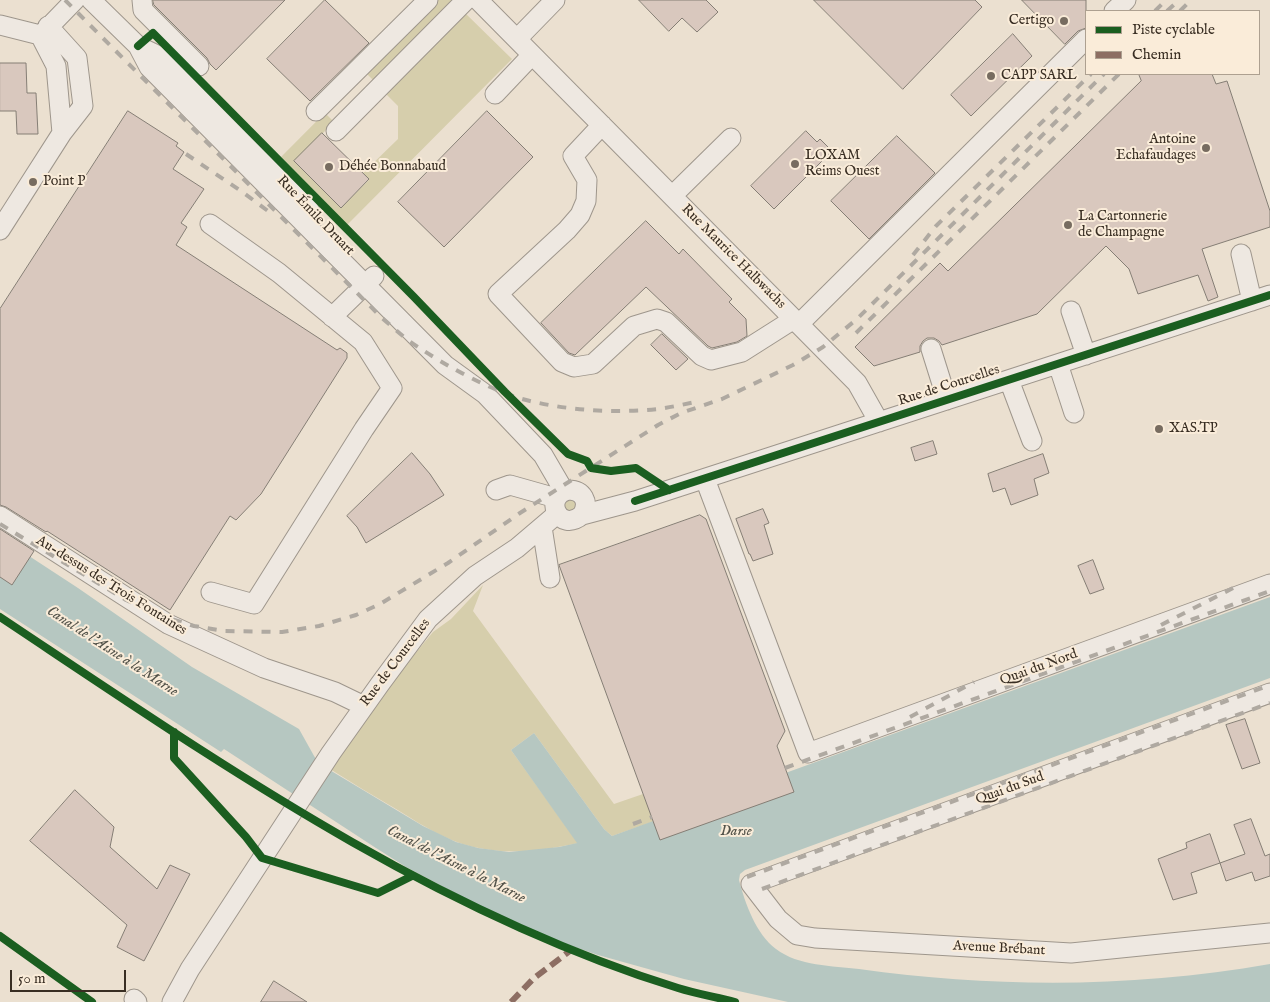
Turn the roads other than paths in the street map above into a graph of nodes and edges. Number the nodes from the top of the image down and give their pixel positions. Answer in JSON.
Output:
{"nodes":[{"id":1,"x":75,"y":0,"type":"edge"},
{"id":2,"x":91,"y":0,"type":"edge"},
{"id":3,"x":142,"y":0,"type":"edge"},
{"id":4,"x":428,"y":0,"type":"edge"},
{"id":5,"x":466,"y":0,"type":"edge"},
{"id":6,"x":478,"y":0,"type":"edge"},
{"id":7,"x":556,"y":0,"type":"edge"},
{"id":8,"x":1126,"y":0,"type":"edge"},
{"id":9,"x":1115,"y":10,"type":"edge"},
{"id":10,"x":0,"y":25,"type":"edge"},
{"id":11,"x":44,"y":31,"type":"junction"},
{"id":12,"x":517,"y":39,"type":"junction"},
{"id":13,"x":1085,"y":40,"type":"edge"},
{"id":14,"x":532,"y":55,"type":"junction"},
{"id":15,"x":198,"y":66,"type":"dead end"},
{"id":16,"x":495,"y":94,"type":"dead end"},
{"id":17,"x":316,"y":111,"type":"dead end"},
{"id":18,"x":602,"y":125,"type":"junction"},
{"id":19,"x":336,"y":131,"type":"dead end"},
{"id":20,"x":731,"y":138,"type":"dead end"},
{"id":21,"x":672,"y":196,"type":"junction"},
{"id":22,"x":210,"y":224,"type":"dead end"},
{"id":23,"x":0,"y":230,"type":"edge"},
{"id":24,"x":1241,"y":254,"type":"dead end"},
{"id":25,"x":370,"y":280,"type":"junction"},
{"id":26,"x":1261,"y":298,"type":"edge"},
{"id":27,"x":1071,"y":311,"type":"dead end"},
{"id":28,"x":332,"y":316,"type":"junction"},
{"id":29,"x":797,"y":321,"type":"junction"},
{"id":30,"x":931,"y":348,"type":"dead end"},
{"id":31,"x":1086,"y":355,"type":"junction"},
{"id":32,"x":1058,"y":364,"type":"junction"},
{"id":33,"x":1009,"y":380,"type":"junction"},
{"id":34,"x":947,"y":400,"type":"junction"},
{"id":35,"x":1074,"y":413,"type":"dead end"},
{"id":36,"x":879,"y":422,"type":"junction"},
{"id":37,"x":1032,"y":441,"type":"dead end"},
{"id":38,"x":705,"y":479,"type":"junction"},
{"id":39,"x":496,"y":490,"type":"dead end"},
{"id":40,"x":583,"y":496,"type":"junction"},
{"id":41,"x":559,"y":501,"type":"junction"},
{"id":42,"x":635,"y":501,"type":"junction"},
{"id":43,"x":582,"y":515,"type":"junction"},
{"id":44,"x":0,"y":516,"type":"edge"},
{"id":45,"x":542,"y":527,"type":"junction"},
{"id":46,"x":550,"y":578,"type":"dead end"},
{"id":47,"x":1270,"y":584,"type":"edge"},
{"id":48,"x":211,"y":592,"type":"dead end"},
{"id":49,"x":1270,"y":693,"type":"edge"},
{"id":50,"x":364,"y":706,"type":"junction"},
{"id":51,"x":750,"y":884,"type":"joint"},
{"id":52,"x":1270,"y":933,"type":"edge"},
{"id":53,"x":172,"y":1002,"type":"edge"}],
"edges":[{"from":1,"to":11,"type":"street"},
{"from":2,"to":25,"type":"street","name":"Rue Émile Druart"},
{"from":3,"to":15,"type":"street"},
{"from":4,"to":17,"type":"street"},
{"from":5,"to":19,"type":"street"},
{"from":6,"to":12,"type":"street","name":"Rue Maurice Halbwachs"},
{"from":7,"to":12,"type":"street"},
{"from":8,"to":9,"type":"street"},
{"from":10,"to":11,"type":"street"},
{"from":11,"to":23,"type":"street"},
{"from":12,"to":14,"type":"street","name":"Rue Maurice Halbwachs"},
{"from":13,"to":29,"type":"street"},
{"from":14,"to":16,"type":"street"},
{"from":14,"to":18,"type":"street","name":"Rue Maurice Halbwachs"},
{"from":18,"to":21,"type":"street","name":"Rue Maurice Halbwachs"},
{"from":18,"to":29,"type":"street","name":"Rue Maurice Halbwachs"},
{"from":20,"to":21,"type":"street","name":"Rue Maurice Halbwachs"},
{"from":21,"to":29,"type":"street","name":"Rue Maurice Halbwachs"},
{"from":22,"to":28,"type":"street"},
{"from":24,"to":26,"type":"street","name":"Rue de Courcelles"},
{"from":25,"to":28,"type":"street"},
{"from":25,"to":41,"type":"street","name":"Rue Émile Druart"},
{"from":26,"to":31,"type":"street","name":"Rue de Courcelles"},
{"from":27,"to":31,"type":"street"},
{"from":28,"to":48,"type":"street"},
{"from":29,"to":36,"type":"street","name":"Rue Maurice Halbwachs"},
{"from":30,"to":34,"type":"street","name":"Rue de Courcelles"},
{"from":31,"to":32,"type":"street","name":"Rue de Courcelles"},
{"from":32,"to":33,"type":"street","name":"Rue de Courcelles"},
{"from":32,"to":35,"type":"street"},
{"from":33,"to":34,"type":"street","name":"Rue de Courcelles"},
{"from":33,"to":37,"type":"street","name":"Rue de Courcelles"},
{"from":34,"to":36,"type":"street","name":"Rue de Courcelles"},
{"from":36,"to":38,"type":"street","name":"Rue de Courcelles"},
{"from":38,"to":42,"type":"street","name":"Rue de Courcelles"},
{"from":38,"to":47,"type":"street","name":"Quai du Nord"},
{"from":39,"to":41,"type":"street"},
{"from":40,"to":41,"type":"street","name":"Rue de Courcelles"},
{"from":40,"to":42,"type":"street","name":"Rue de Courcelles"},
{"from":40,"to":43,"type":"street"},
{"from":41,"to":43,"type":"street","name":"Rue de Courcelles"},
{"from":41,"to":45,"type":"street","name":"Rue de Courcelles"},
{"from":42,"to":43,"type":"street","name":"Rue de Courcelles"},
{"from":44,"to":50,"type":"street","name":"Au-dessus des Trois Fontaines"},
{"from":45,"to":46,"type":"street"},
{"from":45,"to":50,"type":"street","name":"Rue de Courcelles"},
{"from":49,"to":51,"type":"street","name":"Quai du Sud"},
{"from":50,"to":53,"type":"street","name":"Rue de Courcelles"},
{"from":51,"to":52,"type":"street","name":"Avenue Brébant"}]}
